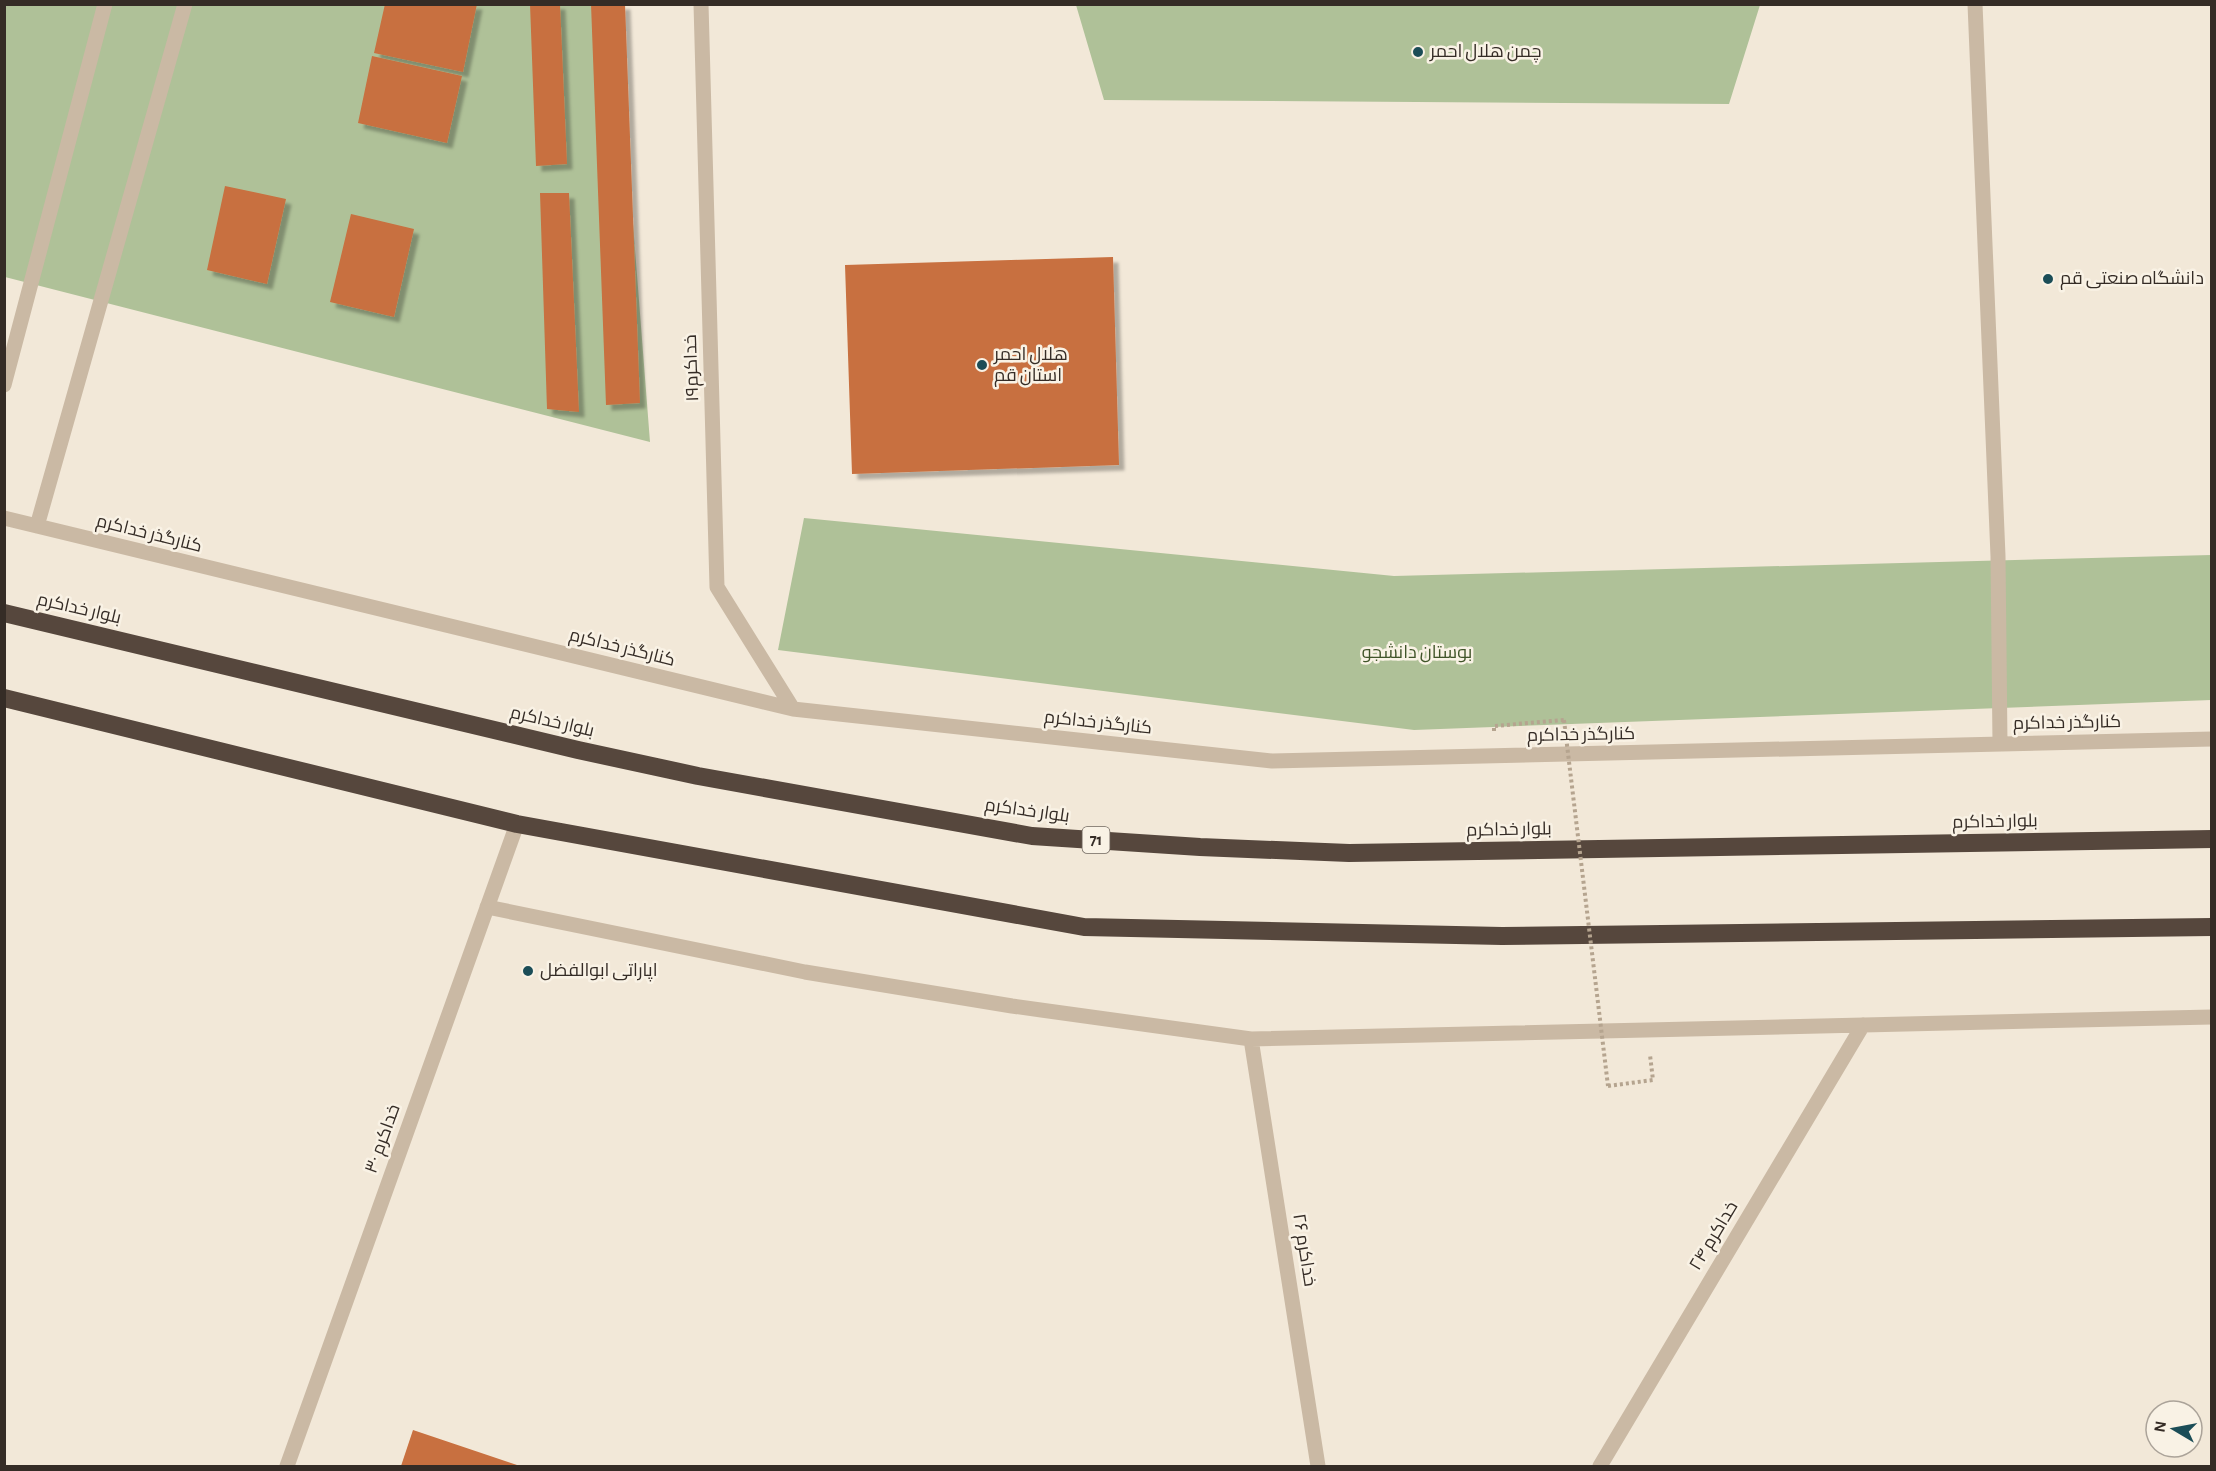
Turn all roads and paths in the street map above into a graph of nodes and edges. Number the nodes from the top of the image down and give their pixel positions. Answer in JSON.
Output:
{"nodes":[{"id":1,"x":105,"y":4,"type":"edge"},
{"id":2,"x":185,"y":4,"type":"edge"},
{"id":3,"x":701,"y":4,"type":"edge"},
{"id":4,"x":1975,"y":4,"type":"edge"},
{"id":5,"x":4,"y":385,"type":"edge"},
{"id":6,"x":4,"y":519,"type":"edge"},
{"id":7,"x":37,"y":526,"type":"junction"},
{"id":8,"x":4,"y":613,"type":"edge"},
{"id":9,"x":4,"y":698,"type":"edge"},
{"id":10,"x":793,"y":709,"type":"junction"},
{"id":11,"x":1494,"y":726,"type":"dead end"},
{"id":12,"x":2211,"y":739,"type":"edge"},
{"id":13,"x":2000,"y":744,"type":"junction"},
{"id":14,"x":517,"y":824,"type":"junction"},
{"id":15,"x":2211,"y":839,"type":"edge"},
{"id":16,"x":487,"y":907,"type":"junction"},
{"id":17,"x":2211,"y":927,"type":"edge"},
{"id":18,"x":2211,"y":1017,"type":"edge"},
{"id":19,"x":1863,"y":1025,"type":"junction"},
{"id":20,"x":1251,"y":1039,"type":"junction"},
{"id":21,"x":1653,"y":1080,"type":"dead end"},
{"id":22,"x":287,"y":1467,"type":"edge"},
{"id":23,"x":1318,"y":1467,"type":"edge"},
{"id":24,"x":1600,"y":1467,"type":"edge"}],
"edges":[{"from":1,"to":5,"type":"street"},
{"from":2,"to":7,"type":"street"},
{"from":3,"to":10,"type":"street","name":"۱۹خداکرم"},
{"from":4,"to":13,"type":"street"},
{"from":6,"to":7,"type":"street","name":"کنارگذر خداکرم"},
{"from":7,"to":10,"type":"street","name":"کنارگذر خداکرم"},
{"from":8,"to":15,"type":"highway","name":"بلوار خداکرم","number":"71"},
{"from":9,"to":14,"type":"highway"},
{"from":10,"to":13,"type":"street","name":"کنارگذر خداکرم"},
{"from":11,"to":21,"type":"path","bridge":true},
{"from":12,"to":13,"type":"street","name":"کنارگذر خداکرم"},
{"from":14,"to":16,"type":"street","name":"خداکرم ۳۰"},
{"from":14,"to":17,"type":"highway"},
{"from":16,"to":20,"type":"street"},
{"from":16,"to":22,"type":"street","name":"خداکرم ۳۰"},
{"from":18,"to":19,"type":"street"},
{"from":19,"to":20,"type":"street"},
{"from":19,"to":24,"type":"street","name":"۲۴ خداکرم"},
{"from":20,"to":23,"type":"street","name":"۲۶ خداکرم"}]}
